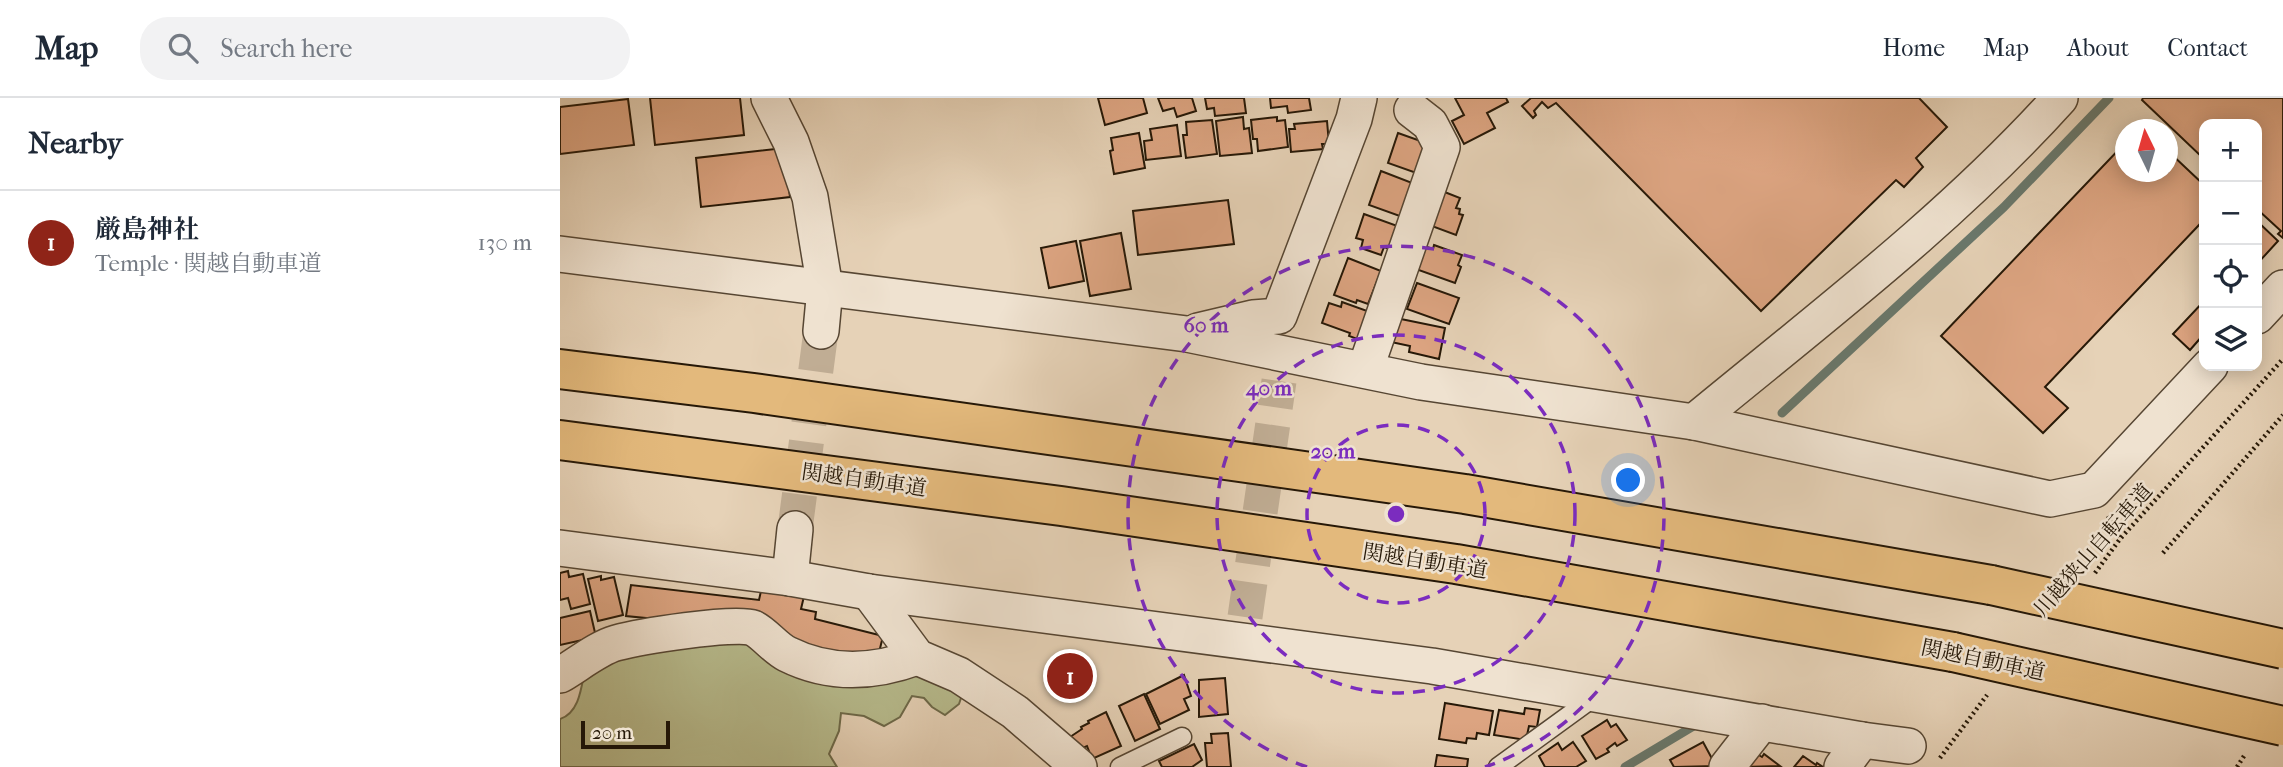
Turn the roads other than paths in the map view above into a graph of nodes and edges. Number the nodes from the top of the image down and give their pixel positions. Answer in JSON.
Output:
{"nodes":[{"id":1,"x":769,"y":98,"type":"edge"},
{"id":2,"x":2060,"y":98,"type":"edge"},
{"id":3,"x":1418,"y":104,"type":"edge"},
{"id":4,"x":1357,"y":108,"type":"edge"},
{"id":5,"x":560,"y":254,"type":"edge"},
{"id":6,"x":825,"y":288,"type":"junction"},
{"id":7,"x":2283,"y":288,"type":"edge"},
{"id":8,"x":2262,"y":311,"type":"edge"},
{"id":9,"x":821,"y":331,"type":"tunnel mouth"},
{"id":10,"x":1186,"y":334,"type":"junction"},
{"id":11,"x":560,"y":369,"type":"edge"},
{"id":12,"x":1365,"y":370,"type":"junction"},
{"id":13,"x":2205,"y":371,"type":"edge"},
{"id":14,"x":1694,"y":422,"type":"junction"},
{"id":15,"x":560,"y":440,"type":"edge"},
{"id":16,"x":795,"y":529,"type":"tunnel mouth"},
{"id":17,"x":560,"y":548,"type":"edge"},
{"id":18,"x":790,"y":578,"type":"junction"},
{"id":19,"x":869,"y":592,"type":"junction"},
{"id":20,"x":2283,"y":649,"type":"edge"},
{"id":21,"x":917,"y":657,"type":"junction"},
{"id":22,"x":560,"y":675,"type":"edge"},
{"id":23,"x":1597,"y":695,"type":"junction"},
{"id":24,"x":1762,"y":722,"type":"junction"},
{"id":25,"x":2283,"y":726,"type":"edge"},
{"id":26,"x":1182,"y":737,"type":"dead end"},
{"id":27,"x":1852,"y":754,"type":"edge"},
{"id":28,"x":1921,"y":757,"type":"edge"},
{"id":29,"x":1079,"y":767,"type":"edge"},
{"id":30,"x":1120,"y":767,"type":"edge"},
{"id":31,"x":1498,"y":767,"type":"edge"},
{"id":32,"x":1727,"y":767,"type":"edge"}],
"edges":[{"from":1,"to":6,"type":"street"},
{"from":2,"to":14,"type":"street"},
{"from":3,"to":4,"type":"street"},
{"from":3,"to":12,"type":"street"},
{"from":4,"to":10,"type":"street"},
{"from":5,"to":6,"type":"street"},
{"from":6,"to":9,"type":"street"},
{"from":6,"to":10,"type":"street"},
{"from":7,"to":8,"type":"street"},
{"from":10,"to":12,"type":"street"},
{"from":11,"to":20,"type":"highway","bridge":true},
{"from":12,"to":14,"type":"street"},
{"from":13,"to":14,"type":"street"},
{"from":15,"to":25,"type":"highway","name":"関越自動車道","bridge":true},
{"from":16,"to":18,"type":"street"},
{"from":17,"to":18,"type":"street"},
{"from":18,"to":19,"type":"street"},
{"from":19,"to":21,"type":"street"},
{"from":19,"to":23,"type":"street"},
{"from":21,"to":22,"type":"street"},
{"from":21,"to":29,"type":"street"},
{"from":23,"to":24,"type":"street"},
{"from":23,"to":31,"type":"lane"},
{"from":24,"to":27,"type":"street"},
{"from":24,"to":32,"type":"street"},
{"from":26,"to":30,"type":"lane"},
{"from":27,"to":28,"type":"street"}]}
